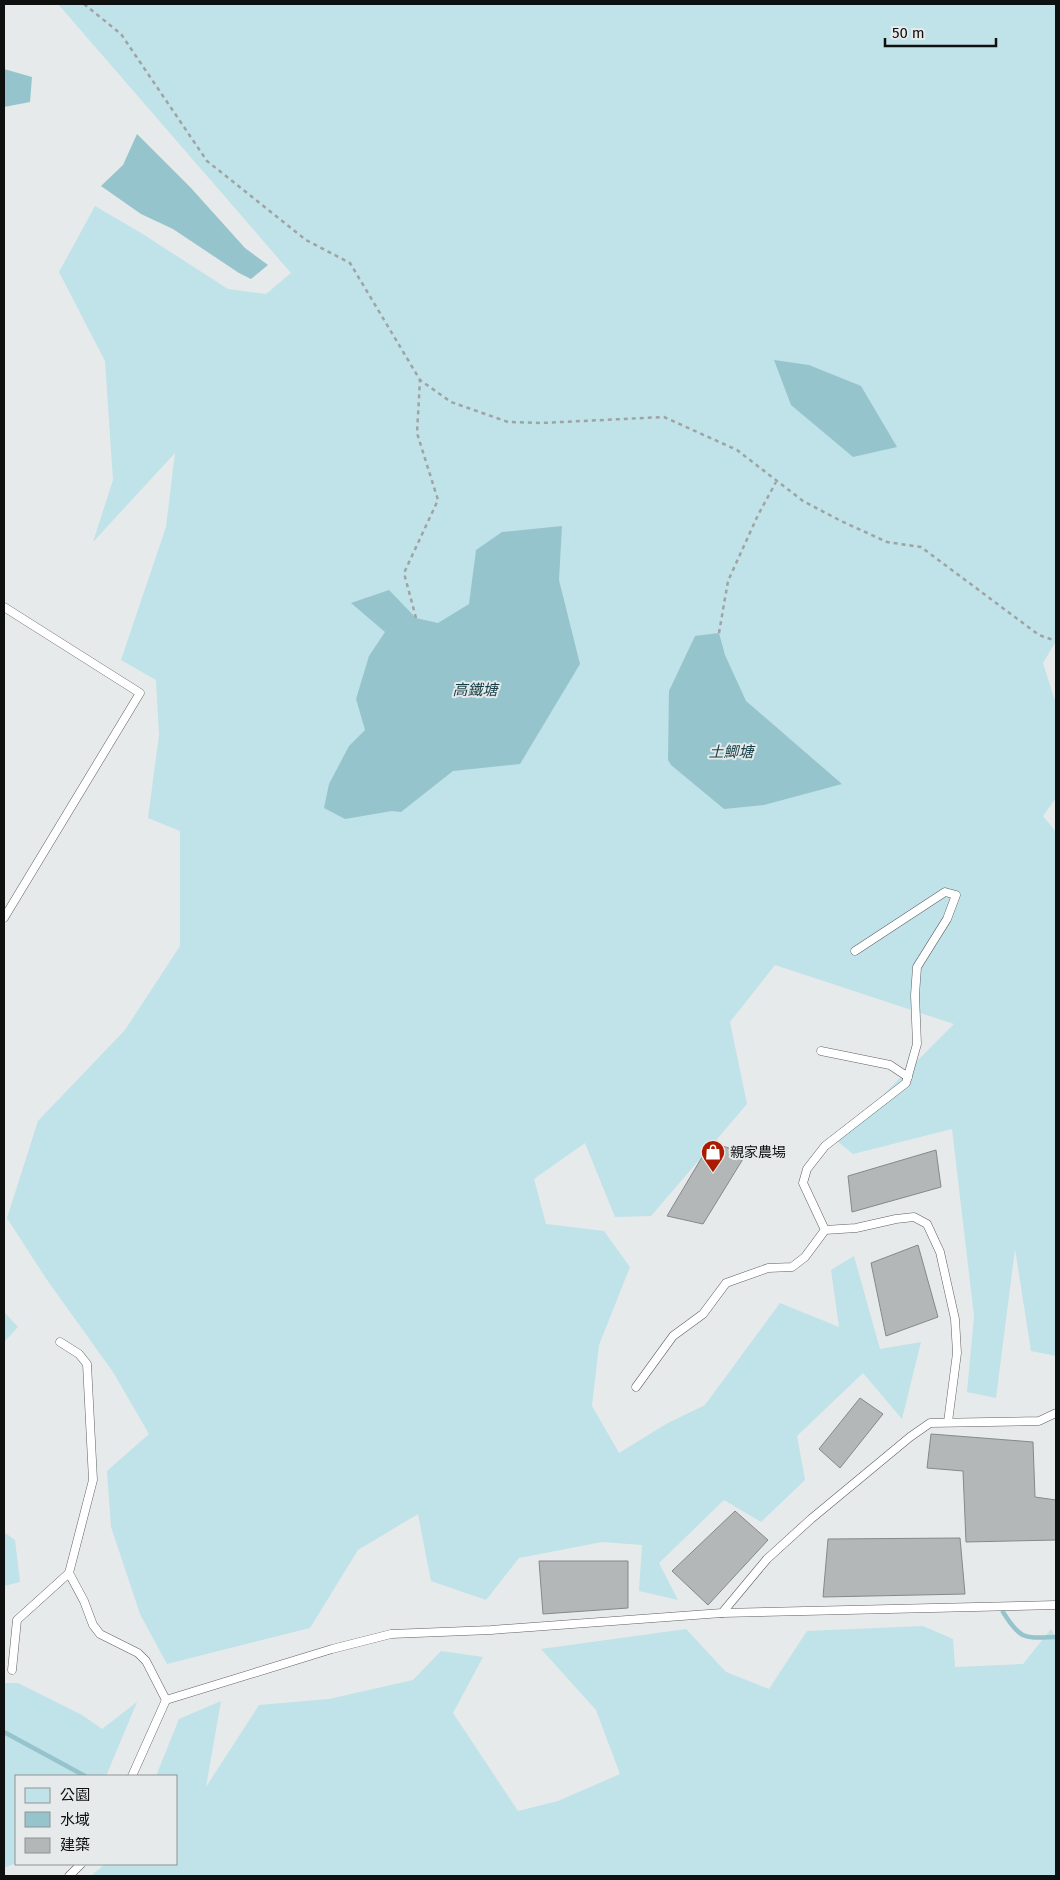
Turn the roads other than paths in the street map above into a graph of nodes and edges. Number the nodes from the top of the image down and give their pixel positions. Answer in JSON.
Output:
{"nodes":[{"id":1,"x":4,"y":608,"type":"edge"},
{"id":2,"x":4,"y":918,"type":"edge"},
{"id":3,"x":855,"y":951,"type":"dead end"},
{"id":4,"x":821,"y":1051,"type":"dead end"},
{"id":5,"x":908,"y":1077,"type":"junction"},
{"id":6,"x":825,"y":1230,"type":"junction"},
{"id":7,"x":60,"y":1342,"type":"dead end"},
{"id":8,"x":636,"y":1387,"type":"dead end"},
{"id":9,"x":1056,"y":1413,"type":"edge"},
{"id":10,"x":948,"y":1422,"type":"junction"},
{"id":11,"x":69,"y":1573,"type":"junction"},
{"id":12,"x":1056,"y":1605,"type":"edge"},
{"id":13,"x":722,"y":1613,"type":"junction"},
{"id":14,"x":12,"y":1670,"type":"dead end"},
{"id":15,"x":166,"y":1700,"type":"junction"},
{"id":16,"x":132,"y":1775,"type":"edge"},
{"id":17,"x":79,"y":1865,"type":"edge"},
{"id":18,"x":69,"y":1876,"type":"edge"}],
"edges":[{"from":1,"to":2,"type":"lane"},
{"from":3,"to":5,"type":"lane"},
{"from":4,"to":5,"type":"lane"},
{"from":5,"to":6,"type":"lane"},
{"from":6,"to":8,"type":"lane"},
{"from":6,"to":10,"type":"lane"},
{"from":7,"to":11,"type":"lane"},
{"from":9,"to":10,"type":"lane"},
{"from":10,"to":13,"type":"lane"},
{"from":11,"to":14,"type":"lane"},
{"from":11,"to":15,"type":"lane"},
{"from":12,"to":13,"type":"lane"},
{"from":13,"to":15,"type":"lane"},
{"from":15,"to":16,"type":"lane"},
{"from":17,"to":18,"type":"lane"}]}
